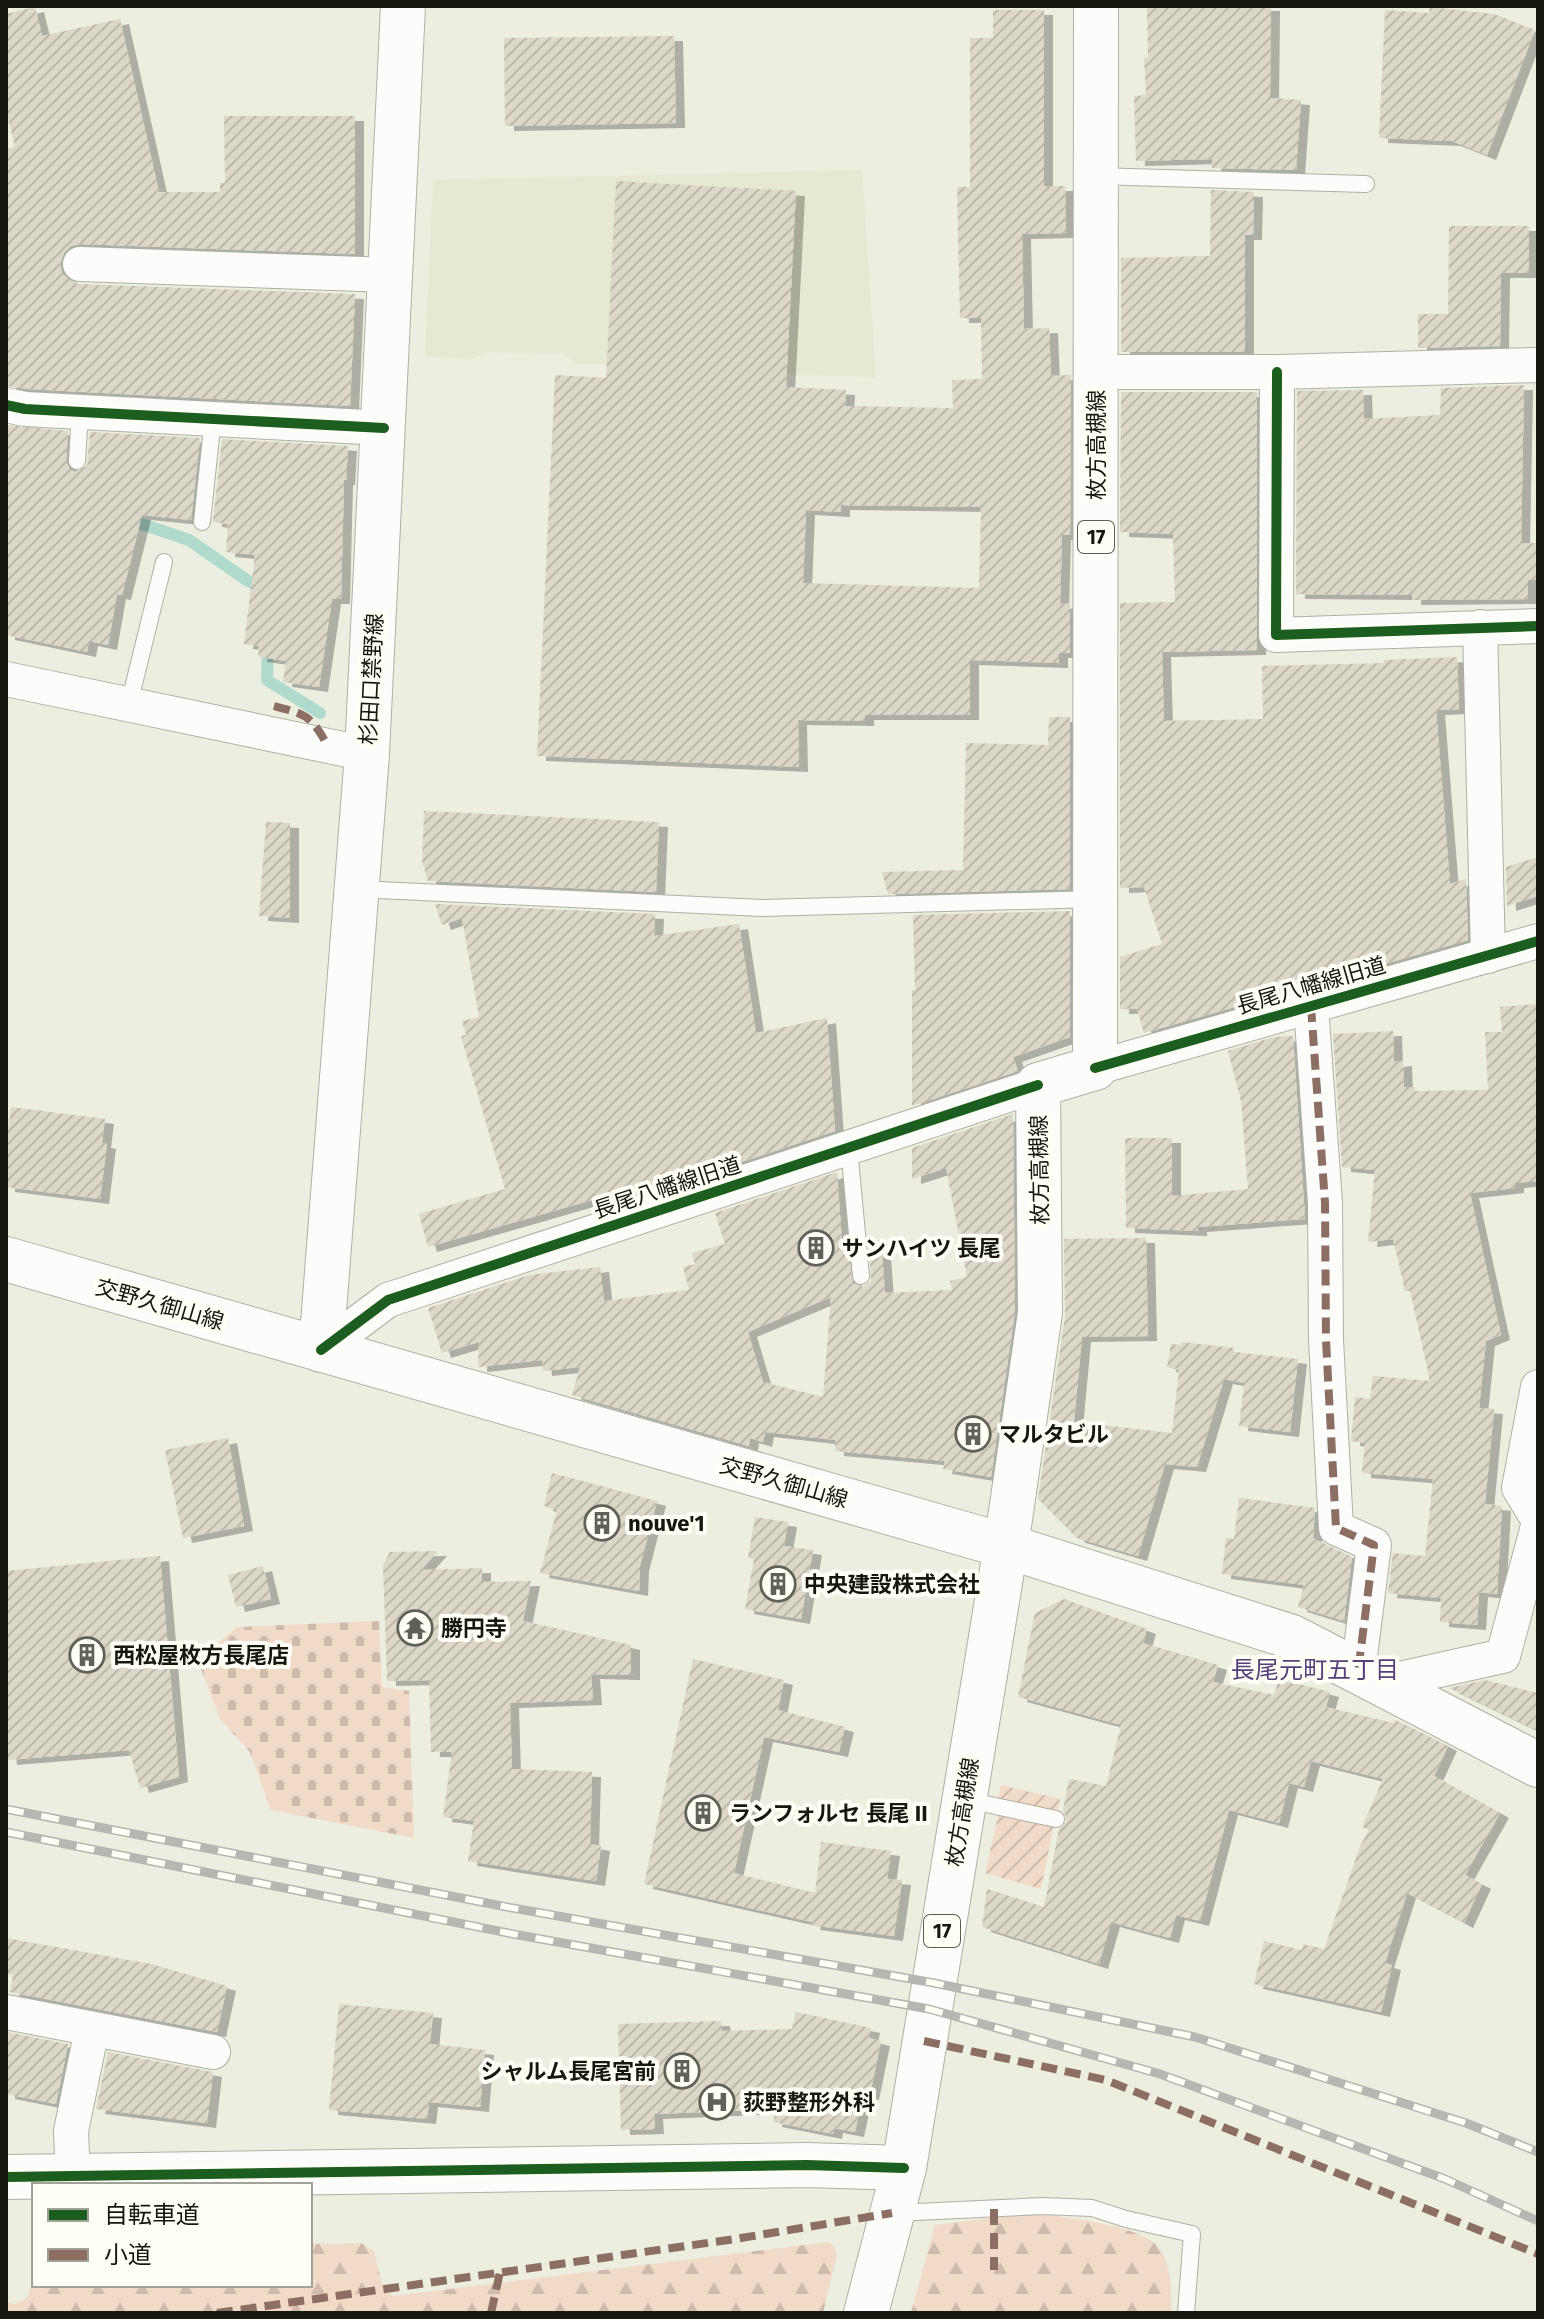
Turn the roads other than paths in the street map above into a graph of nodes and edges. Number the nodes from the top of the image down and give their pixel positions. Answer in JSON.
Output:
{"nodes":[{"id":1,"x":403,"y":6,"type":"edge"},
{"id":2,"x":1096,"y":6,"type":"edge"},
{"id":3,"x":1096,"y":176,"type":"junction"},
{"id":4,"x":1366,"y":184,"type":"dead end"},
{"id":5,"x":80,"y":264,"type":"dead end"},
{"id":6,"x":390,"y":275,"type":"junction"},
{"id":7,"x":1538,"y":365,"type":"edge"},
{"id":8,"x":1096,"y":372,"type":"junction"},
{"id":9,"x":1277,"y":372,"type":"junction"},
{"id":10,"x":6,"y":405,"type":"edge"},
{"id":11,"x":80,"y":412,"type":"junction"},
{"id":12,"x":213,"y":418,"type":"junction"},
{"id":13,"x":384,"y":428,"type":"junction"},
{"id":14,"x":77,"y":461,"type":"dead end"},
{"id":15,"x":202,"y":522,"type":"dead end"},
{"id":16,"x":164,"y":562,"type":"dead end"},
{"id":17,"x":1538,"y":626,"type":"edge"},
{"id":18,"x":1480,"y":627,"type":"junction"},
{"id":19,"x":6,"y":679,"type":"edge"},
{"id":20,"x":129,"y":704,"type":"junction"},
{"id":21,"x":367,"y":754,"type":"junction"},
{"id":22,"x":357,"y":889,"type":"junction"},
{"id":23,"x":1096,"y":899,"type":"junction"},
{"id":24,"x":1538,"y":941,"type":"edge"},
{"id":25,"x":1488,"y":956,"type":"junction"},
{"id":26,"x":1311,"y":1006,"type":"junction"},
{"id":27,"x":1095,"y":1068,"type":"junction"},
{"id":28,"x":1038,"y":1085,"type":"junction"},
{"id":29,"x":849,"y":1148,"type":"junction"},
{"id":30,"x":6,"y":1259,"type":"edge"},
{"id":31,"x":861,"y":1276,"type":"dead end"},
{"id":32,"x":321,"y":1350,"type":"junction"},
{"id":33,"x":1538,"y":1387,"type":"edge"},
{"id":34,"x":1538,"y":1519,"type":"edge"},
{"id":35,"x":1538,"y":1526,"type":"edge"},
{"id":36,"x":1006,"y":1546,"type":"junction"},
{"id":37,"x":1370,"y":1678,"type":"junction"},
{"id":38,"x":1538,"y":1765,"type":"edge"},
{"id":39,"x":964,"y":1799,"type":"junction"},
{"id":40,"x":1056,"y":1819,"type":"dead end"},
{"id":41,"x":6,"y":2012,"type":"edge"},
{"id":42,"x":92,"y":2029,"type":"junction"},
{"id":43,"x":213,"y":2052,"type":"dead end"},
{"id":44,"x":904,"y":2168,"type":"junction"},
{"id":45,"x":6,"y":2177,"type":"edge"},
{"id":46,"x":73,"y":2177,"type":"junction"},
{"id":47,"x":892,"y":2213,"type":"junction"},
{"id":48,"x":866,"y":2313,"type":"edge"},
{"id":49,"x":1186,"y":2313,"type":"edge"}],
"edges":[{"from":1,"to":6,"type":"main road","name":"杉田口禁野線"},
{"from":2,"to":3,"type":"main road","name":"枚方高槻線","number":"17"},
{"from":3,"to":4,"type":"lane"},
{"from":3,"to":8,"type":"main road","name":"枚方高槻線","number":"17"},
{"from":5,"to":6,"type":"street"},
{"from":6,"to":13,"type":"main road","name":"杉田口禁野線"},
{"from":7,"to":9,"type":"street"},
{"from":8,"to":9,"type":"street"},
{"from":8,"to":23,"type":"main road","name":"枚方高槻線","number":"17"},
{"from":9,"to":18,"type":"street"},
{"from":10,"to":11,"type":"street"},
{"from":11,"to":12,"type":"street"},
{"from":11,"to":14,"type":"lane"},
{"from":12,"to":13,"type":"street"},
{"from":12,"to":15,"type":"lane"},
{"from":13,"to":21,"type":"main road","name":"杉田口禁野線"},
{"from":16,"to":20,"type":"lane"},
{"from":17,"to":18,"type":"street"},
{"from":18,"to":25,"type":"street"},
{"from":19,"to":20,"type":"street"},
{"from":20,"to":21,"type":"street"},
{"from":21,"to":22,"type":"main road","name":"杉田口禁野線"},
{"from":22,"to":23,"type":"lane"},
{"from":22,"to":32,"type":"main road","name":"杉田口禁野線"},
{"from":23,"to":27,"type":"main road","name":"枚方高槻線","number":"17"},
{"from":24,"to":25,"type":"street","name":"長尾八幡線旧道"},
{"from":25,"to":26,"type":"street","name":"長尾八幡線旧道"},
{"from":26,"to":27,"type":"street","name":"長尾八幡線旧道"},
{"from":26,"to":37,"type":"street"},
{"from":27,"to":28,"type":"main road","name":"枚方高槻線"},
{"from":28,"to":29,"type":"street","name":"長尾八幡線旧道"},
{"from":28,"to":36,"type":"main road","name":"枚方高槻線","number":"17"},
{"from":29,"to":31,"type":"lane"},
{"from":29,"to":32,"type":"street","name":"長尾八幡線旧道"},
{"from":30,"to":32,"type":"main road","name":"交野久御山線"},
{"from":32,"to":36,"type":"main road","name":"交野久御山線"},
{"from":33,"to":34,"type":"street"},
{"from":35,"to":37,"type":"street"},
{"from":36,"to":37,"type":"main road","name":"交野久御山線"},
{"from":36,"to":39,"type":"main road","name":"枚方高槻線","number":"17"},
{"from":37,"to":38,"type":"main road","name":"交野久御山線"},
{"from":39,"to":40,"type":"lane"},
{"from":39,"to":44,"type":"main road","name":"枚方高槻線","number":"17"},
{"from":41,"to":42,"type":"street"},
{"from":42,"to":43,"type":"street"},
{"from":42,"to":46,"type":"street"},
{"from":44,"to":46,"type":"main road"},
{"from":44,"to":47,"type":"main road","name":"枚方高槻線","number":"17"},
{"from":45,"to":46,"type":"main road"},
{"from":47,"to":48,"type":"main road","name":"枚方高槻線","number":"17"},
{"from":47,"to":49,"type":"lane"}]}
